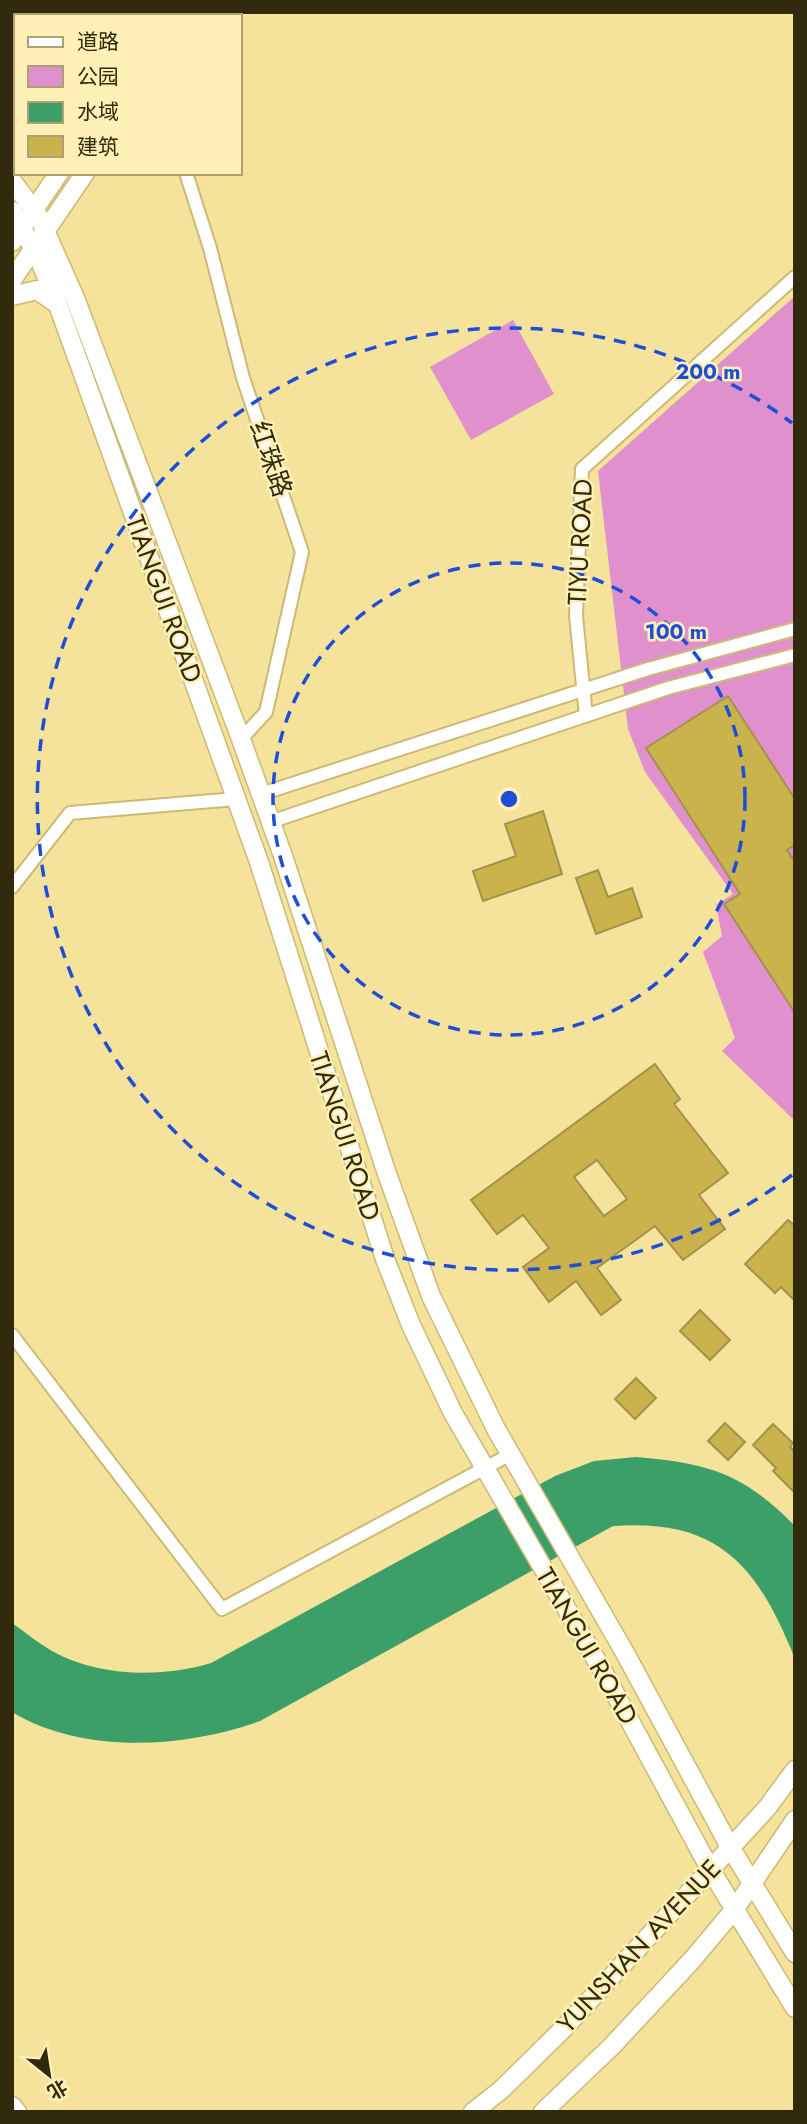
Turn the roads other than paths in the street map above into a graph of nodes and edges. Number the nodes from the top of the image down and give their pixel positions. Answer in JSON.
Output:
{"nodes":[{"id":1,"x":58,"y":175,"type":"edge"},
{"id":2,"x":84,"y":175,"type":"edge"},
{"id":3,"x":187,"y":175,"type":"edge"},
{"id":4,"x":12,"y":181,"type":"edge"},
{"id":5,"x":34,"y":210,"type":"junction"},
{"id":6,"x":12,"y":211,"type":"edge"},
{"id":7,"x":23,"y":227,"type":"junction"},
{"id":8,"x":46,"y":232,"type":"junction"},
{"id":9,"x":12,"y":242,"type":"edge"},
{"id":10,"x":34,"y":249,"type":"junction"},
{"id":11,"x":795,"y":277,"type":"edge"},
{"id":12,"x":12,"y":280,"type":"edge"},
{"id":13,"x":12,"y":296,"type":"edge"},
{"id":14,"x":58,"y":304,"type":"junction"},
{"id":15,"x":795,"y":629,"type":"edge"},
{"id":16,"x":795,"y":655,"type":"edge"},
{"id":17,"x":583,"y":690,"type":"junction"},
{"id":18,"x":586,"y":716,"type":"junction"},
{"id":19,"x":242,"y":739,"type":"junction"},
{"id":20,"x":261,"y":794,"type":"junction"},
{"id":21,"x":236,"y":799,"type":"junction"},
{"id":22,"x":270,"y":822,"type":"junction"},
{"id":23,"x":12,"y":887,"type":"edge"},
{"id":24,"x":12,"y":1335,"type":"edge"},
{"id":25,"x":511,"y":1454,"type":"junction"},
{"id":26,"x":486,"y":1469,"type":"junction"},
{"id":27,"x":795,"y":1770,"type":"edge"},
{"id":28,"x":795,"y":1820,"type":"edge"},
{"id":29,"x":730,"y":1847,"type":"junction"},
{"id":30,"x":710,"y":1869,"type":"junction"},
{"id":31,"x":751,"y":1882,"type":"junction"},
{"id":32,"x":734,"y":1910,"type":"junction"},
{"id":33,"x":795,"y":1953,"type":"edge"},
{"id":34,"x":795,"y":2008,"type":"edge"},
{"id":35,"x":12,"y":2106,"type":"edge"},
{"id":36,"x":17,"y":2112,"type":"edge"},
{"id":37,"x":473,"y":2112,"type":"edge"},
{"id":38,"x":543,"y":2112,"type":"edge"}],
"edges":[{"from":1,"to":5,"type":"main road"},
{"from":2,"to":8,"type":"main road"},
{"from":3,"to":19,"type":"street","name":"红珠路"},
{"from":4,"to":5,"type":"main road","name":"TIANGUI ROAD"},
{"from":5,"to":7,"type":"main road"},
{"from":5,"to":8,"type":"main road","name":"TIANGUI ROAD"},
{"from":6,"to":7,"type":"main road","name":"TIANGUI ROAD"},
{"from":7,"to":9,"type":"main road"},
{"from":7,"to":10,"type":"main road","name":"TIANGUI ROAD"},
{"from":8,"to":10,"type":"main road"},
{"from":8,"to":19,"type":"main road","name":"TIANGUI ROAD"},
{"from":10,"to":12,"type":"main road"},
{"from":10,"to":14,"type":"main road","name":"TIANGUI ROAD"},
{"from":11,"to":17,"type":"street","name":"TIYU ROAD"},
{"from":13,"to":14,"type":"main road"},
{"from":14,"to":21,"type":"main road","name":"TIANGUI ROAD"},
{"from":15,"to":17,"type":"street"},
{"from":16,"to":18,"type":"street"},
{"from":17,"to":18,"type":"street","name":"TIYU ROAD"},
{"from":17,"to":20,"type":"street"},
{"from":18,"to":22,"type":"street"},
{"from":19,"to":20,"type":"main road","name":"TIANGUI ROAD"},
{"from":20,"to":22,"type":"main road","name":"TIANGUI ROAD"},
{"from":21,"to":23,"type":"street"},
{"from":21,"to":26,"type":"main road","name":"TIANGUI ROAD"},
{"from":22,"to":25,"type":"main road","name":"TIANGUI ROAD"},
{"from":24,"to":26,"type":"street"},
{"from":25,"to":26,"type":"street"},
{"from":25,"to":29,"type":"main road","name":"TIANGUI ROAD"},
{"from":26,"to":30,"type":"main road","name":"TIANGUI ROAD"},
{"from":27,"to":29,"type":"main road","name":"YUNSHAN AVENUE"},
{"from":28,"to":31,"type":"main road","name":"YUNSHAN AVENUE"},
{"from":29,"to":30,"type":"main road","name":"YUNSHAN AVENUE"},
{"from":29,"to":31,"type":"main road","name":"TIANGUI ROAD"},
{"from":30,"to":32,"type":"main road","name":"TIANGUI ROAD"},
{"from":30,"to":37,"type":"main road","name":"YUNSHAN AVENUE"},
{"from":31,"to":32,"type":"main road","name":"YUNSHAN AVENUE"},
{"from":31,"to":33,"type":"main road"},
{"from":32,"to":34,"type":"main road","name":"TIANGUI ROAD"},
{"from":32,"to":38,"type":"main road","name":"YUNSHAN AVENUE"},
{"from":35,"to":36,"type":"main road"}]}
